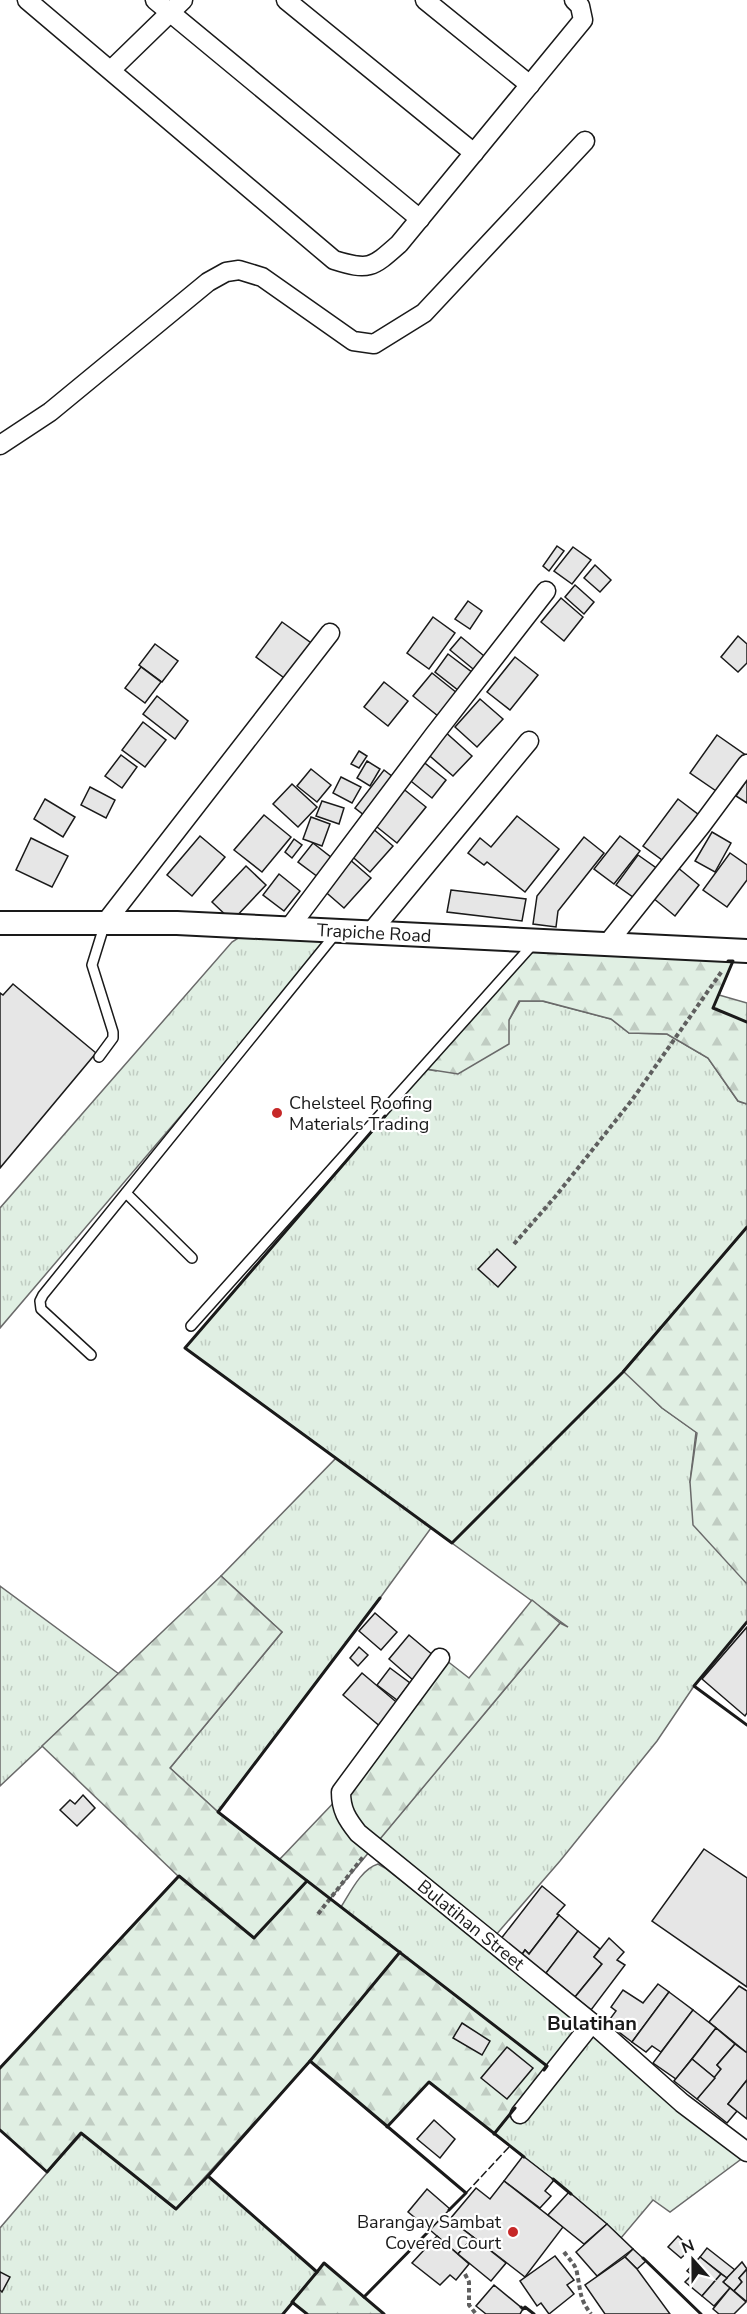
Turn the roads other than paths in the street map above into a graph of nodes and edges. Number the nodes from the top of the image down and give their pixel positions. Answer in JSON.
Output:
{"nodes":[{"id":1,"x":27,"y":0,"type":"edge"},
{"id":2,"x":155,"y":0,"type":"edge"},
{"id":3,"x":183,"y":0,"type":"edge"},
{"id":4,"x":286,"y":0,"type":"edge"},
{"id":5,"x":425,"y":0,"type":"edge"},
{"id":6,"x":574,"y":0,"type":"edge"},
{"id":7,"x":170,"y":13,"type":"junction"},
{"id":8,"x":111,"y":70,"type":"junction"},
{"id":9,"x":530,"y":85,"type":"junction"},
{"id":10,"x":585,"y":141,"type":"dead end"},
{"id":11,"x":474,"y":153,"type":"junction"},
{"id":12,"x":420,"y":219,"type":"junction"},
{"id":13,"x":0,"y":445,"type":"edge"},
{"id":14,"x":546,"y":591,"type":"dead end"},
{"id":15,"x":330,"y":633,"type":"dead end"},
{"id":16,"x":530,"y":741,"type":"dead end"},
{"id":17,"x":747,"y":764,"type":"edge"},
{"id":18,"x":0,"y":923,"type":"edge"},
{"id":19,"x":105,"y":923,"type":"junction"},
{"id":20,"x":290,"y":928,"type":"junction"},
{"id":21,"x":338,"y":931,"type":"junction"},
{"id":22,"x":370,"y":932,"type":"junction"},
{"id":23,"x":536,"y":941,"type":"junction"},
{"id":24,"x":607,"y":944,"type":"junction"},
{"id":25,"x":742,"y":951,"type":"edge"},
{"id":26,"x":99,"y":1057,"type":"dead end"},
{"id":27,"x":126,"y":1193,"type":"junction"},
{"id":28,"x":192,"y":1258,"type":"dead end"},
{"id":29,"x":191,"y":1326,"type":"dead end"},
{"id":30,"x":91,"y":1355,"type":"dead end"},
{"id":31,"x":440,"y":1659,"type":"dead end"},
{"id":32,"x":592,"y":2023,"type":"junction"},
{"id":33,"x":520,"y":2114,"type":"dead end"},
{"id":34,"x":747,"y":2152,"type":"edge"}],
"edges":[{"from":1,"to":8,"type":"street"},
{"from":2,"to":7,"type":"street"},
{"from":3,"to":7,"type":"street"},
{"from":4,"to":11,"type":"street"},
{"from":5,"to":9,"type":"street"},
{"from":6,"to":9,"type":"street"},
{"from":7,"to":8,"type":"street"},
{"from":7,"to":12,"type":"street"},
{"from":8,"to":12,"type":"street"},
{"from":9,"to":11,"type":"street"},
{"from":10,"to":13,"type":"street"},
{"from":11,"to":12,"type":"street"},
{"from":14,"to":20,"type":"street"},
{"from":15,"to":19,"type":"street"},
{"from":16,"to":22,"type":"street"},
{"from":17,"to":24,"type":"street"},
{"from":18,"to":19,"type":"street","name":"Trapiche Road"},
{"from":19,"to":20,"type":"street","name":"Trapiche Road"},
{"from":19,"to":26,"type":"lane"},
{"from":20,"to":21,"type":"street","name":"Trapiche Road"},
{"from":21,"to":22,"type":"street","name":"Trapiche Road"},
{"from":21,"to":27,"type":"lane"},
{"from":22,"to":23,"type":"street","name":"Trapiche Road"},
{"from":23,"to":24,"type":"street","name":"Trapiche Road"},
{"from":23,"to":29,"type":"lane"},
{"from":24,"to":25,"type":"street","name":"Trapiche Road"},
{"from":27,"to":28,"type":"lane"},
{"from":27,"to":30,"type":"lane"},
{"from":31,"to":32,"type":"street","name":"Bulatihan Street"},
{"from":32,"to":33,"type":"street"},
{"from":32,"to":34,"type":"street","name":"Bulatihan Street"}]}
